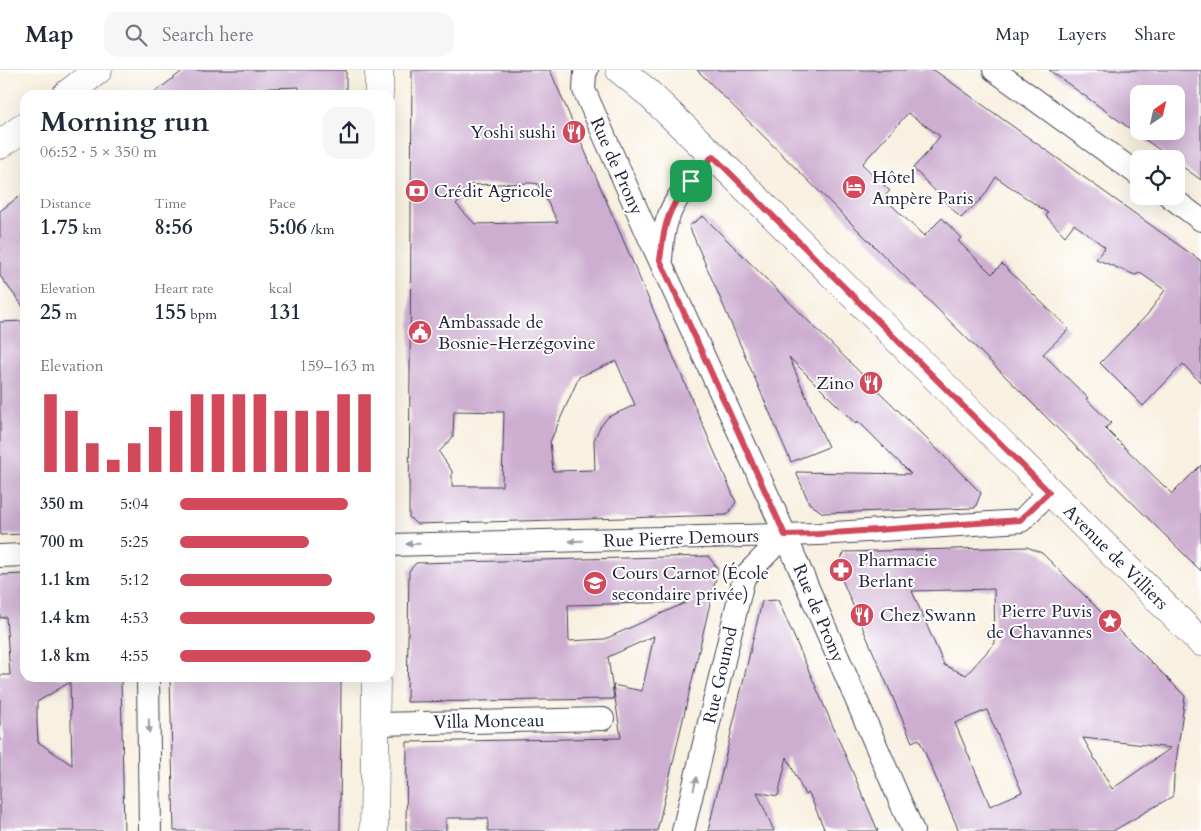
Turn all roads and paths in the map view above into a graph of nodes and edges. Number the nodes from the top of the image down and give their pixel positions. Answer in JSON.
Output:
{"nodes":[{"id":1,"x":98,"y":70,"type":"edge"},
{"id":2,"x":380,"y":70,"type":"edge"},
{"id":3,"x":586,"y":70,"type":"edge"},
{"id":4,"x":620,"y":70,"type":"edge"},
{"id":5,"x":629,"y":70,"type":"edge"},
{"id":6,"x":994,"y":70,"type":"edge"},
{"id":7,"x":72,"y":90,"type":"edge"},
{"id":8,"x":379,"y":90,"type":"edge"},
{"id":9,"x":647,"y":92,"type":"junction"},
{"id":10,"x":20,"y":130,"type":"edge"},
{"id":11,"x":0,"y":145,"type":"edge"},
{"id":12,"x":713,"y":156,"type":"junction"},
{"id":13,"x":1130,"y":168,"type":"edge"},
{"id":14,"x":1181,"y":205,"type":"edge"},
{"id":15,"x":1201,"y":220,"type":"edge"},
{"id":16,"x":660,"y":260,"type":"junction"},
{"id":17,"x":1049,"y":492,"type":"junction"},
{"id":18,"x":785,"y":535,"type":"junction"},
{"id":19,"x":395,"y":544,"type":"edge"},
{"id":20,"x":0,"y":556,"type":"edge"},
{"id":21,"x":20,"y":556,"type":"edge"},
{"id":22,"x":1201,"y":642,"type":"edge"},
{"id":23,"x":148,"y":682,"type":"edge"},
{"id":24,"x":376,"y":682,"type":"edge"},
{"id":25,"x":603,"y":719,"type":"dead end"},
{"id":26,"x":376,"y":724,"type":"junction"},
{"id":27,"x":150,"y":831,"type":"edge"},
{"id":28,"x":374,"y":831,"type":"edge"},
{"id":29,"x":683,"y":831,"type":"edge"},
{"id":30,"x":913,"y":831,"type":"edge"}],
"edges":[{"from":1,"to":7,"type":"main road"},
{"from":2,"to":8,"type":"main road"},
{"from":3,"to":16,"type":"street","name":"Rue de Prony"},
{"from":4,"to":9,"type":"main road","name":"Avenue de Villiers"},
{"from":5,"to":9,"type":"main road","name":"Avenue de Villiers"},
{"from":6,"to":13,"type":"street"},
{"from":9,"to":12,"type":"main road","name":"Avenue de Villiers"},
{"from":10,"to":11,"type":"main road"},
{"from":12,"to":16,"type":"street","name":"Rue de Prony"},
{"from":12,"to":17,"type":"main road","name":"Avenue de Villiers"},
{"from":14,"to":15,"type":"street"},
{"from":16,"to":18,"type":"street","name":"Rue de Prony"},
{"from":17,"to":18,"type":"street","name":"Rue Pierre Demours"},
{"from":17,"to":22,"type":"main road","name":"Avenue de Villiers"},
{"from":18,"to":19,"type":"street","name":"Rue Pierre Demours","one_way":true},
{"from":29,"to":18,"type":"street","name":"Rue Gounod","one_way":true},
{"from":18,"to":30,"type":"street","name":"Rue de Prony"},
{"from":20,"to":21,"type":"street"},
{"from":23,"to":27,"type":"street","one_way":true},
{"from":24,"to":26,"type":"main road"},
{"from":25,"to":26,"type":"street","name":"Villa Monceau"},
{"from":26,"to":28,"type":"main road"}]}
